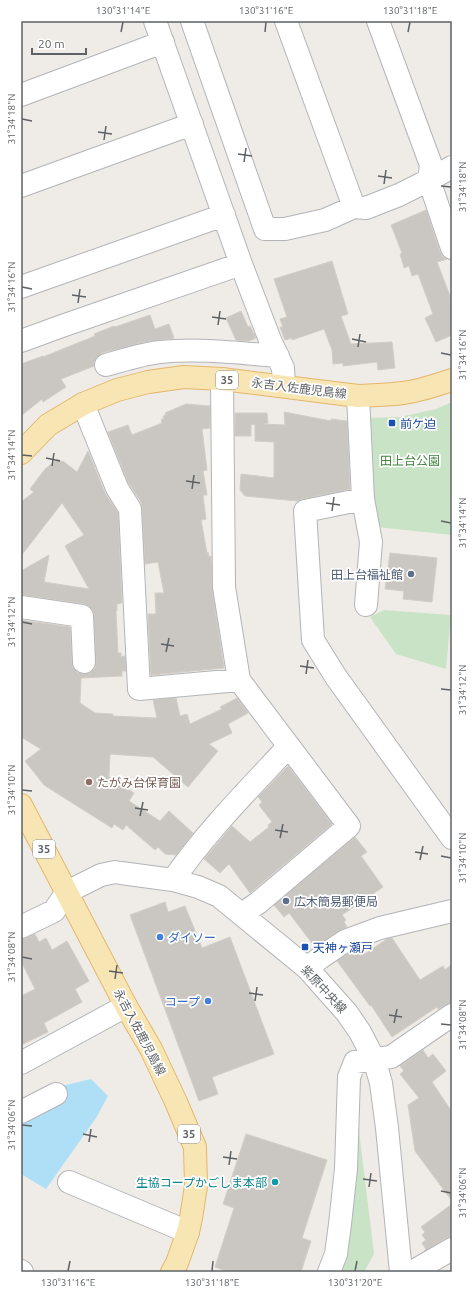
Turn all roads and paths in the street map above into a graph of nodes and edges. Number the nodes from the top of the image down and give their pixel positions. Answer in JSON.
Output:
{"nodes":[{"id":1,"x":155,"y":21,"type":"edge"},
{"id":2,"x":192,"y":21,"type":"edge"},
{"id":3,"x":286,"y":21,"type":"edge"},
{"id":4,"x":378,"y":21,"type":"edge"},
{"id":5,"x":163,"y":42,"type":"junction"},
{"id":6,"x":21,"y":95,"type":"edge"},
{"id":7,"x":192,"y":124,"type":"junction"},
{"id":8,"x":452,"y":167,"type":"edge"},
{"id":9,"x":429,"y":180,"type":"junction"},
{"id":10,"x":21,"y":186,"type":"edge"},
{"id":11,"x":354,"y":207,"type":"junction"},
{"id":12,"x":224,"y":215,"type":"junction"},
{"id":13,"x":452,"y":248,"type":"edge"},
{"id":14,"x":241,"y":264,"type":"junction"},
{"id":15,"x":21,"y":287,"type":"edge"},
{"id":16,"x":21,"y":341,"type":"edge"},
{"id":17,"x":278,"y":356,"type":"junction"},
{"id":18,"x":106,"y":365,"type":"dead end"},
{"id":19,"x":222,"y":379,"type":"junction"},
{"id":20,"x":452,"y":380,"type":"edge"},
{"id":21,"x":284,"y":386,"type":"junction"},
{"id":22,"x":358,"y":396,"type":"junction"},
{"id":23,"x":83,"y":404,"type":"junction"},
{"id":24,"x":21,"y":453,"type":"edge"},
{"id":25,"x":363,"y":499,"type":"junction"},
{"id":26,"x":366,"y":605,"type":"dead end"},
{"id":27,"x":21,"y":607,"type":"edge"},
{"id":28,"x":84,"y":662,"type":"dead end"},
{"id":29,"x":239,"y":680,"type":"junction"},
{"id":30,"x":289,"y":746,"type":"junction"},
{"id":31,"x":21,"y":805,"type":"edge"},
{"id":32,"x":452,"y":838,"type":"edge"},
{"id":33,"x":173,"y":880,"type":"junction"},
{"id":34,"x":67,"y":892,"type":"junction"},
{"id":35,"x":452,"y":911,"type":"edge"},
{"id":36,"x":242,"y":914,"type":"junction"},
{"id":37,"x":21,"y":927,"type":"edge"},
{"id":38,"x":306,"y":968,"type":"junction"},
{"id":39,"x":126,"y":1006,"type":"junction"},
{"id":40,"x":452,"y":1015,"type":"edge"},
{"id":41,"x":374,"y":1059,"type":"junction"},
{"id":42,"x":21,"y":1063,"type":"edge"},
{"id":43,"x":56,"y":1094,"type":"dead end"},
{"id":44,"x":21,"y":1112,"type":"edge"},
{"id":45,"x":69,"y":1182,"type":"dead end"},
{"id":46,"x":188,"y":1232,"type":"junction"},
{"id":47,"x":452,"y":1249,"type":"edge"},
{"id":48,"x":400,"y":1270,"type":"edge"},
{"id":49,"x":172,"y":1272,"type":"edge"},
{"id":50,"x":329,"y":1272,"type":"edge"}],
"edges":[{"from":1,"to":5,"type":"street"},
{"from":2,"to":11,"type":"street"},
{"from":3,"to":11,"type":"street"},
{"from":4,"to":9,"type":"street"},
{"from":5,"to":6,"type":"street"},
{"from":5,"to":7,"type":"street"},
{"from":7,"to":10,"type":"street"},
{"from":7,"to":12,"type":"street"},
{"from":8,"to":9,"type":"street"},
{"from":9,"to":11,"type":"street"},
{"from":9,"to":13,"type":"street"},
{"from":12,"to":14,"type":"street"},
{"from":12,"to":15,"type":"street"},
{"from":14,"to":16,"type":"street"},
{"from":14,"to":17,"type":"street"},
{"from":17,"to":18,"type":"street"},
{"from":17,"to":21,"type":"street"},
{"from":19,"to":21,"type":"main road","name":"永吉入佐鹿児島線","number":"35"},
{"from":19,"to":23,"type":"main road","name":"永吉入佐鹿児島線","number":"35"},
{"from":19,"to":29,"type":"street"},
{"from":20,"to":22,"type":"main road","name":"永吉入佐鹿児島線","number":"35"},
{"from":21,"to":22,"type":"main road","name":"永吉入佐鹿児島線","number":"35"},
{"from":22,"to":25,"type":"street"},
{"from":23,"to":24,"type":"main road","name":"永吉入佐鹿児島線","number":"35"},
{"from":23,"to":29,"type":"street"},
{"from":25,"to":26,"type":"street"},
{"from":25,"to":32,"type":"street"},
{"from":27,"to":28,"type":"street"},
{"from":29,"to":30,"type":"street"},
{"from":30,"to":33,"type":"street"},
{"from":30,"to":36,"type":"street"},
{"from":31,"to":34,"type":"main road","name":"永吉入佐鹿児島線","number":"35"},
{"from":33,"to":34,"type":"street","name":"紫原中央線"},
{"from":33,"to":36,"type":"street","name":"紫原中央線"},
{"from":34,"to":37,"type":"street"},
{"from":34,"to":39,"type":"main road","name":"永吉入佐鹿児島線","number":"35"},
{"from":35,"to":38,"type":"street"},
{"from":36,"to":38,"type":"street","name":"紫原中央線"},
{"from":38,"to":41,"type":"street","name":"紫原中央線"},
{"from":39,"to":42,"type":"street"},
{"from":39,"to":46,"type":"main road","name":"永吉入佐鹿児島線","number":"35"},
{"from":40,"to":41,"type":"street"},
{"from":41,"to":48,"type":"street","name":"紫原中央線"},
{"from":41,"to":50,"type":"street"},
{"from":43,"to":44,"type":"street"},
{"from":45,"to":46,"type":"street"},
{"from":46,"to":49,"type":"main road","name":"永吉入佐鹿児島線","number":"35"},
{"from":47,"to":48,"type":"street"}]}
